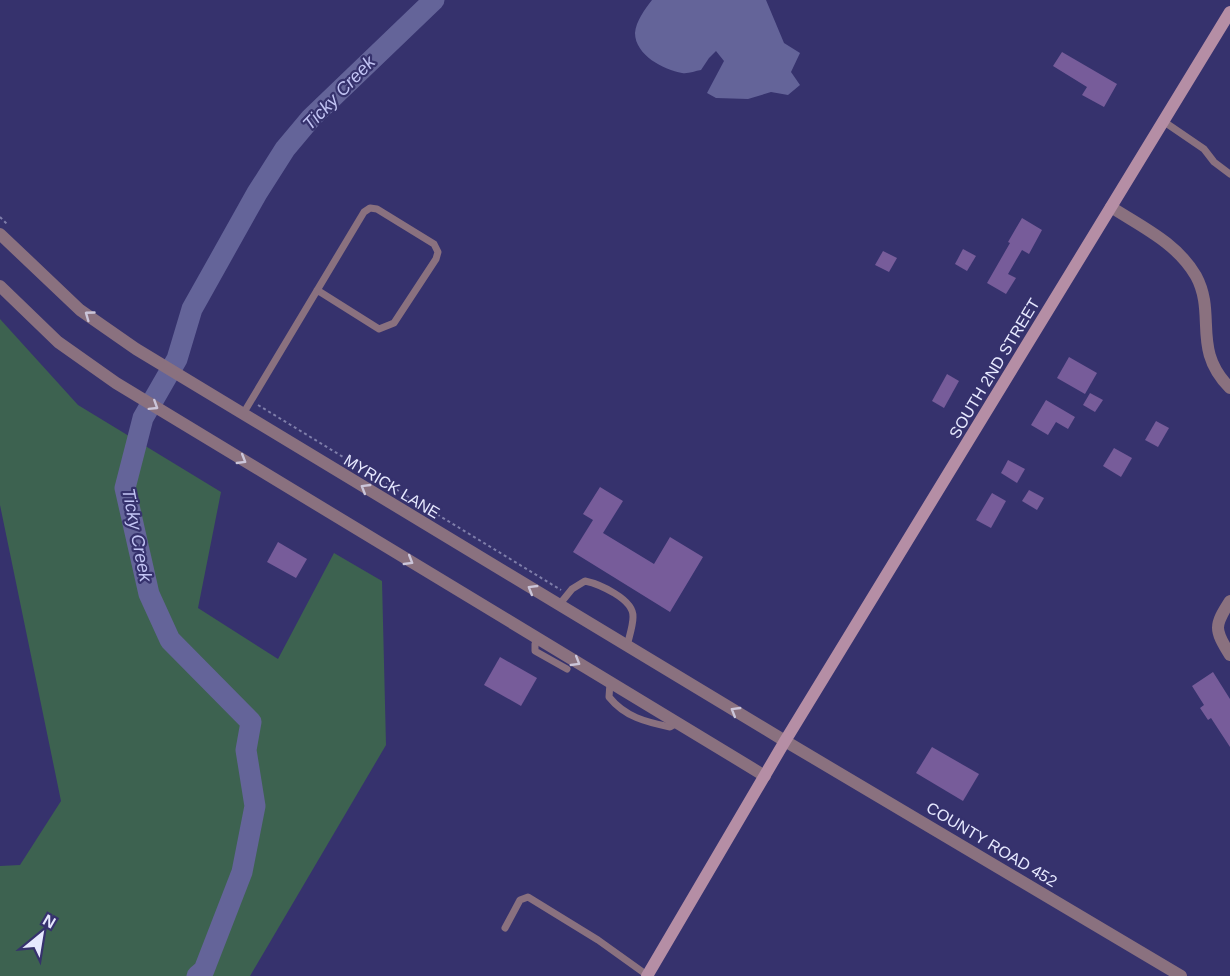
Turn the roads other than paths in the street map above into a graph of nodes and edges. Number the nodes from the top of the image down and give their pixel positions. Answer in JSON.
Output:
{"nodes":[{"id":1,"x":1230,"y":12,"type":"edge"},
{"id":2,"x":1163,"y":121,"type":"junction"},
{"id":3,"x":1230,"y":174,"type":"edge"},
{"id":4,"x":1111,"y":207,"type":"junction"},
{"id":5,"x":4,"y":229,"type":"edge"},
{"id":6,"x":0,"y":286,"type":"edge"},
{"id":7,"x":317,"y":290,"type":"junction"},
{"id":8,"x":1230,"y":388,"type":"edge"},
{"id":9,"x":243,"y":414,"type":"junction"},
{"id":10,"x":1230,"y":600,"type":"edge"},
{"id":11,"x":559,"y":605,"type":"junction"},
{"id":12,"x":537,"y":639,"type":"junction"},
{"id":13,"x":627,"y":646,"type":"junction"},
{"id":14,"x":1230,"y":655,"type":"edge"},
{"id":15,"x":567,"y":669,"type":"dead end"},
{"id":16,"x":610,"y":683,"type":"junction"},
{"id":17,"x":677,"y":723,"type":"junction"},
{"id":18,"x":785,"y":741,"type":"junction"},
{"id":19,"x":765,"y":776,"type":"junction"},
{"id":20,"x":505,"y":928,"type":"dead end"},
{"id":21,"x":647,"y":976,"type":"edge"},
{"id":22,"x":1180,"y":976,"type":"edge"}],
"edges":[{"from":1,"to":2,"type":"main road","name":"SOUTH 2ND STREET"},
{"from":2,"to":3,"type":"lane"},
{"from":2,"to":4,"type":"main road","name":"SOUTH 2ND STREET"},
{"from":4,"to":8,"type":"street"},
{"from":4,"to":18,"type":"main road","name":"SOUTH 2ND STREET"},
{"from":9,"to":5,"type":"street","name":"MYRICK LANE","one_way":true},
{"from":6,"to":12,"type":"street","one_way":true},
{"from":7,"to":7,"type":"lane"},
{"from":7,"to":9,"type":"lane"},
{"from":11,"to":9,"type":"street","name":"MYRICK LANE","one_way":true},
{"from":10,"to":14,"type":"street"},
{"from":11,"to":13,"type":"street","name":"MYRICK LANE"},
{"from":11,"to":13,"type":"lane"},
{"from":12,"to":15,"type":"lane"},
{"from":12,"to":16,"type":"street","one_way":true},
{"from":18,"to":13,"type":"street","name":"MYRICK LANE","one_way":true},
{"from":16,"to":17,"type":"street"},
{"from":16,"to":17,"type":"lane"},
{"from":17,"to":19,"type":"street"},
{"from":18,"to":19,"type":"main road","name":"SOUTH 2ND STREET"},
{"from":18,"to":22,"type":"street","name":"COUNTY ROAD 452"},
{"from":19,"to":21,"type":"main road","name":"SOUTH 2ND STREET"},
{"from":20,"to":21,"type":"lane"}]}
